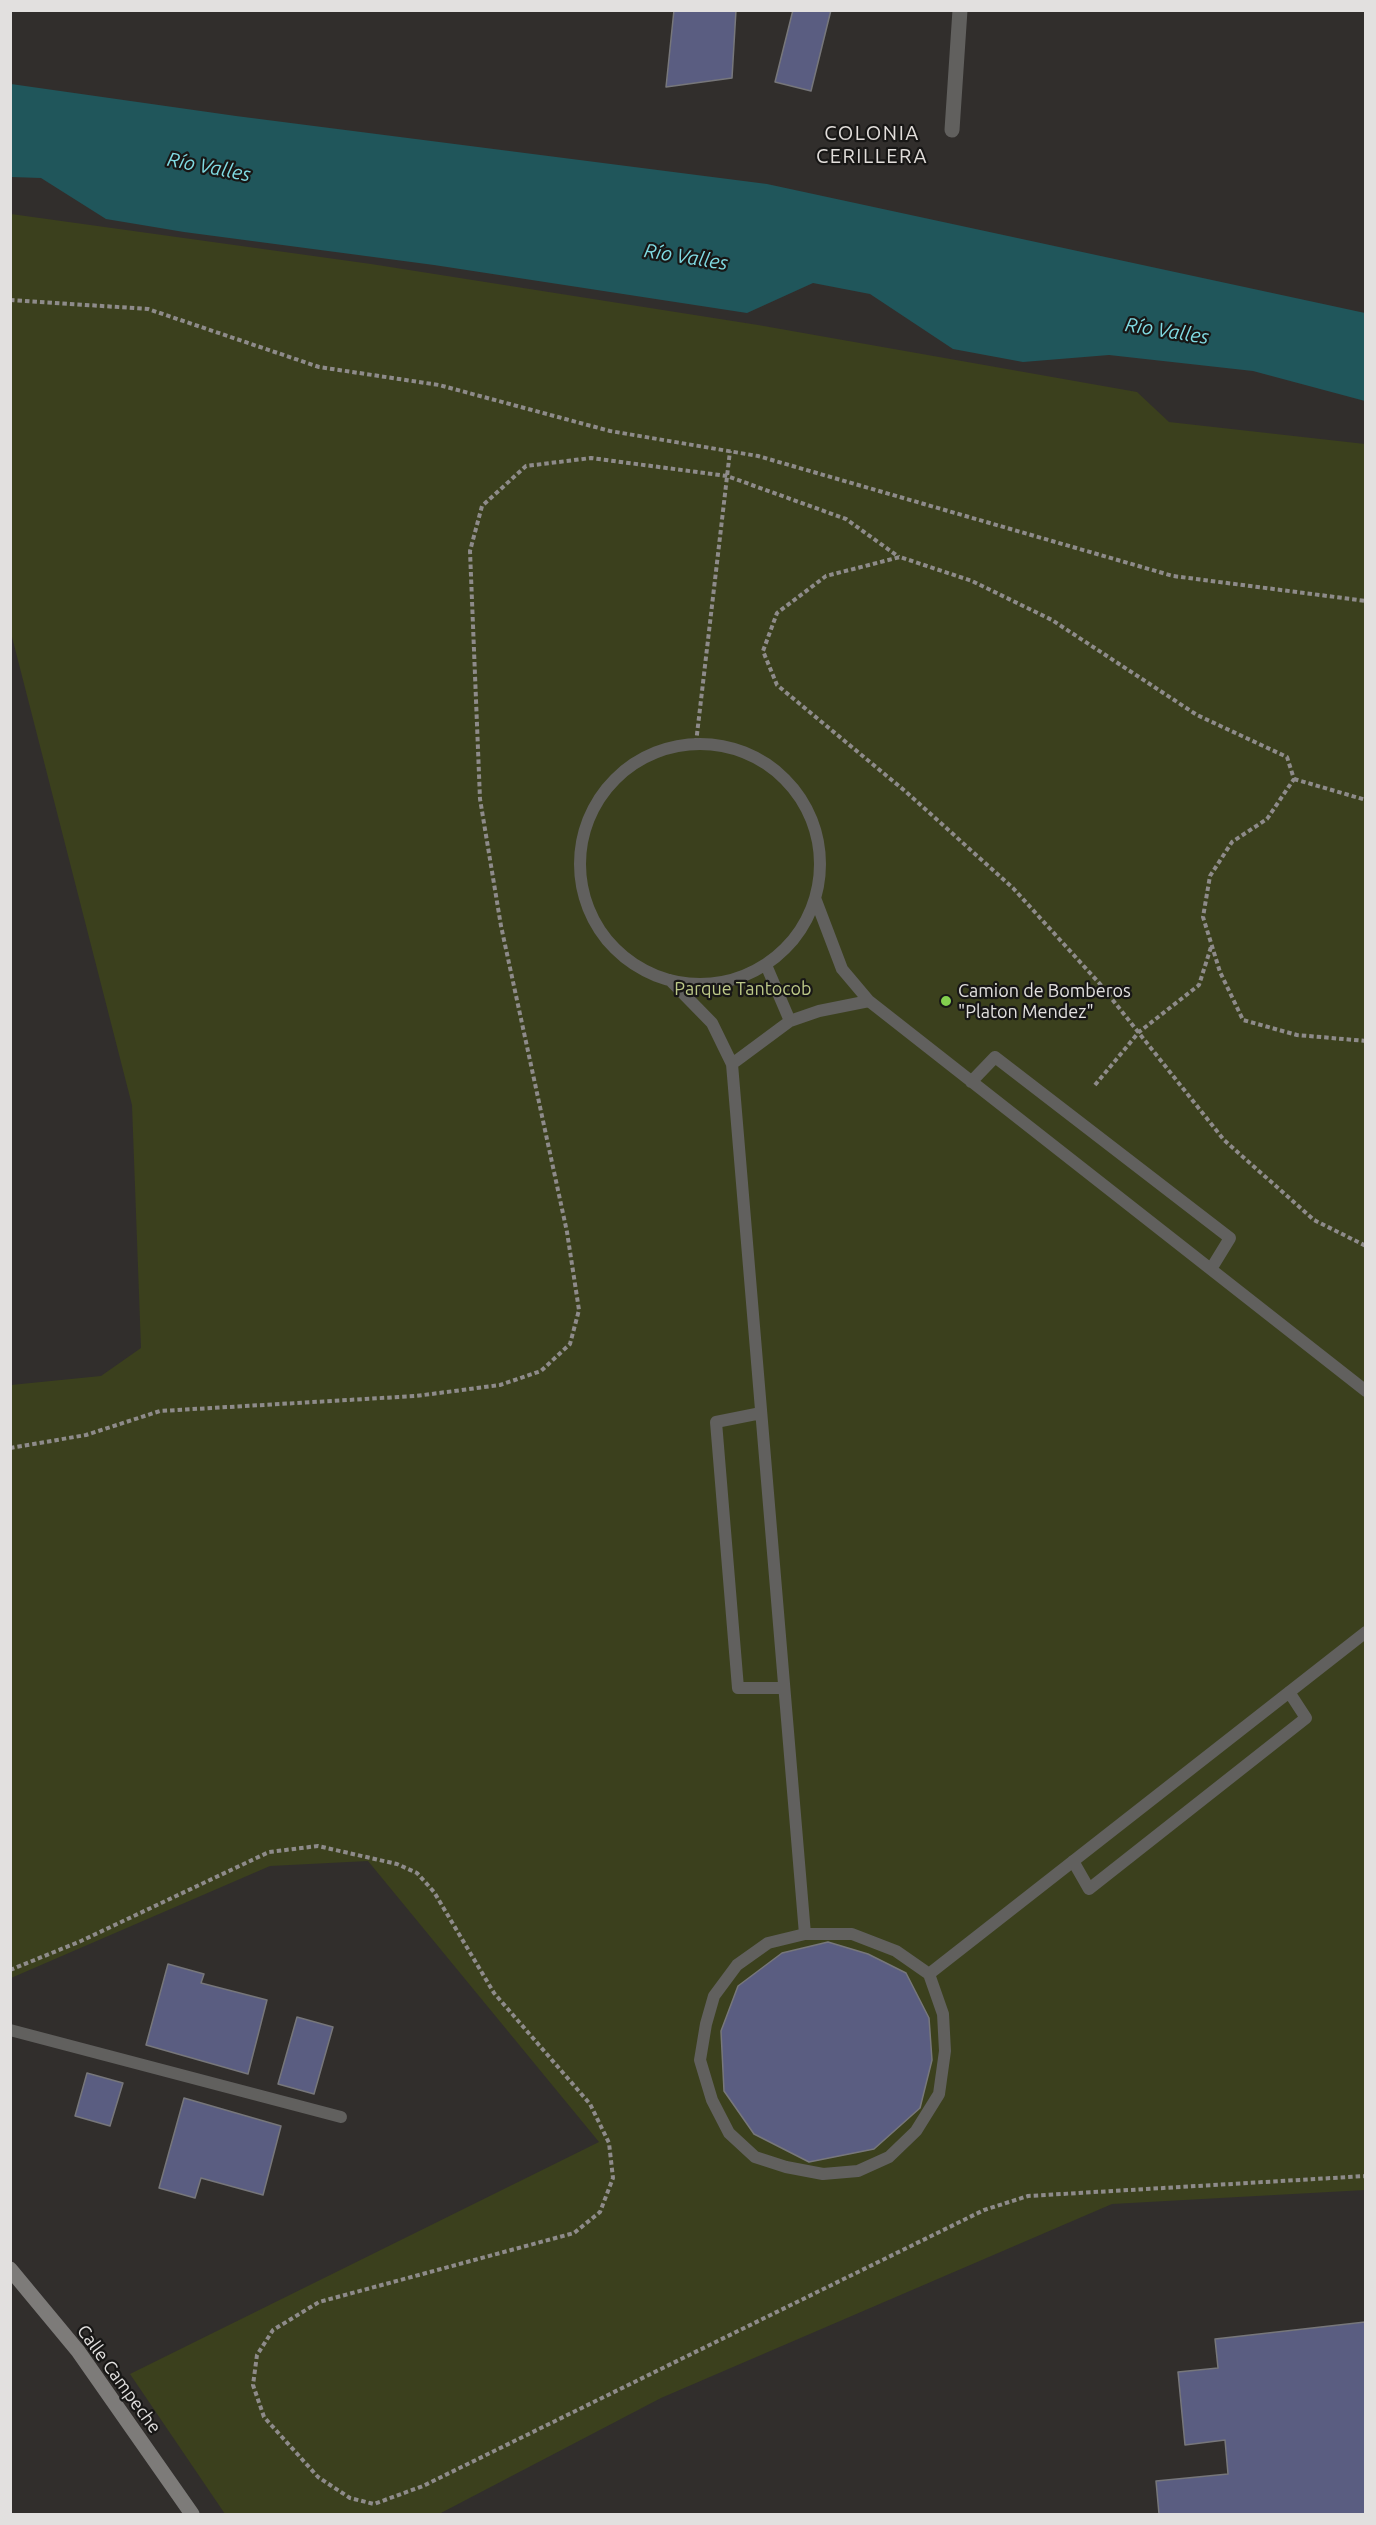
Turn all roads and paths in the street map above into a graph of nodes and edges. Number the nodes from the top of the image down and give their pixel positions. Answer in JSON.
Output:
{"nodes":[{"id":1,"x":960,"y":10,"type":"edge"},
{"id":2,"x":952,"y":130,"type":"dead end"},
{"id":3,"x":10,"y":300,"type":"edge"},
{"id":4,"x":730,"y":451,"type":"junction"},
{"id":5,"x":727,"y":476,"type":"junction"},
{"id":6,"x":900,"y":557,"type":"junction"},
{"id":7,"x":1365,"y":601,"type":"edge"},
{"id":8,"x":696,"y":743,"type":"junction"},
{"id":9,"x":1294,"y":779,"type":"junction"},
{"id":10,"x":1365,"y":800,"type":"edge"},
{"id":11,"x":815,"y":898,"type":"junction"},
{"id":12,"x":1211,"y":945,"type":"junction"},
{"id":13,"x":766,"y":965,"type":"junction"},
{"id":14,"x":670,"y":980,"type":"junction"},
{"id":15,"x":869,"y":1001,"type":"junction"},
{"id":16,"x":790,"y":1021,"type":"junction"},
{"id":17,"x":1138,"y":1032,"type":"junction"},
{"id":18,"x":1365,"y":1041,"type":"edge"},
{"id":19,"x":732,"y":1064,"type":"junction"},
{"id":20,"x":971,"y":1082,"type":"junction"},
{"id":21,"x":1095,"y":1086,"type":"dead end"},
{"id":22,"x":1365,"y":1246,"type":"edge"},
{"id":23,"x":1211,"y":1269,"type":"junction"},
{"id":24,"x":1365,"y":1391,"type":"edge"},
{"id":25,"x":761,"y":1413,"type":"junction"},
{"id":26,"x":10,"y":1448,"type":"edge"},
{"id":27,"x":1365,"y":1632,"type":"edge"},
{"id":28,"x":784,"y":1688,"type":"junction"},
{"id":29,"x":1288,"y":1692,"type":"junction"},
{"id":30,"x":1073,"y":1862,"type":"junction"},
{"id":31,"x":805,"y":1934,"type":"junction"},
{"id":32,"x":10,"y":1970,"type":"edge"},
{"id":33,"x":929,"y":1974,"type":"junction"},
{"id":34,"x":10,"y":2030,"type":"edge"},
{"id":35,"x":341,"y":2117,"type":"dead end"},
{"id":36,"x":1365,"y":2176,"type":"edge"},
{"id":37,"x":10,"y":2269,"type":"edge"},
{"id":38,"x":192,"y":2514,"type":"edge"}],
"edges":[{"from":1,"to":2,"type":"street"},
{"from":3,"to":4,"type":"path"},
{"from":4,"to":5,"type":"path"},
{"from":4,"to":7,"type":"path"},
{"from":5,"to":6,"type":"path"},
{"from":5,"to":8,"type":"path"},
{"from":5,"to":26,"type":"path"},
{"from":6,"to":9,"type":"path"},
{"from":6,"to":17,"type":"path"},
{"from":8,"to":11,"type":"lane"},
{"from":8,"to":14,"type":"lane"},
{"from":9,"to":10,"type":"path"},
{"from":9,"to":12,"type":"path"},
{"from":11,"to":13,"type":"lane"},
{"from":11,"to":15,"type":"lane"},
{"from":12,"to":17,"type":"path"},
{"from":12,"to":18,"type":"path"},
{"from":13,"to":14,"type":"lane"},
{"from":13,"to":16,"type":"lane"},
{"from":14,"to":19,"type":"lane"},
{"from":15,"to":16,"type":"lane"},
{"from":15,"to":20,"type":"lane"},
{"from":16,"to":19,"type":"lane"},
{"from":17,"to":21,"type":"path"},
{"from":17,"to":22,"type":"path"},
{"from":19,"to":25,"type":"lane"},
{"from":20,"to":23,"type":"lane"},
{"from":20,"to":23,"type":"lane"},
{"from":23,"to":24,"type":"lane"},
{"from":25,"to":28,"type":"lane"},
{"from":25,"to":28,"type":"lane"},
{"from":27,"to":29,"type":"lane"},
{"from":28,"to":31,"type":"lane"},
{"from":29,"to":30,"type":"lane"},
{"from":29,"to":30,"type":"lane"},
{"from":30,"to":33,"type":"lane"},
{"from":31,"to":33,"type":"lane"},
{"from":31,"to":33,"type":"lane"},
{"from":32,"to":36,"type":"path"},
{"from":34,"to":35,"type":"lane"},
{"from":37,"to":38,"type":"street","name":"Calle Campeche"}]}
